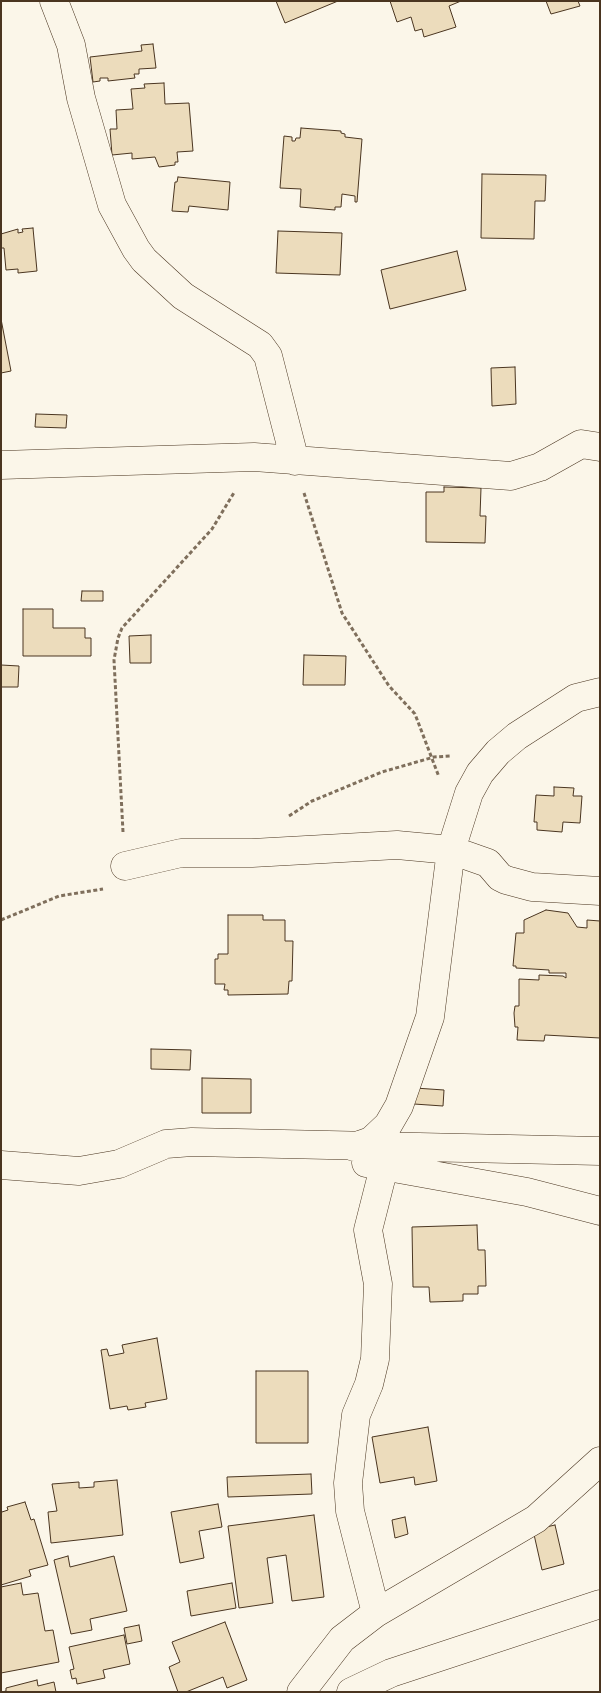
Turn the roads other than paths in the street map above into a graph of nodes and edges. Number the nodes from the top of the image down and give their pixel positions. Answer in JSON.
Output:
{"nodes":[{"id":1,"x":54,"y":1,"type":"edge"},
{"id":2,"x":600,"y":447,"type":"edge"},
{"id":3,"x":295,"y":461,"type":"junction"},
{"id":4,"x":1,"y":465,"type":"edge"},
{"id":5,"x":600,"y":692,"type":"edge"},
{"id":6,"x":454,"y":841,"type":"junction"},
{"id":7,"x":125,"y":866,"type":"road end"},
{"id":8,"x":600,"y":891,"type":"edge"},
{"id":9,"x":258,"y":1144,"type":"junction"},
{"id":10,"x":353,"y":1148,"type":"junction"},
{"id":11,"x":600,"y":1151,"type":"edge"},
{"id":12,"x":1,"y":1165,"type":"edge"},
{"id":13,"x":384,"y":1167,"type":"junction"},
{"id":14,"x":600,"y":1211,"type":"edge"},
{"id":15,"x":600,"y":1461,"type":"edge"},
{"id":16,"x":600,"y":1604,"type":"edge"},
{"id":17,"x":376,"y":1614,"type":"junction"},
{"id":18,"x":396,"y":1682,"type":"edge"},
{"id":19,"x":301,"y":1692,"type":"edge"},
{"id":20,"x":351,"y":1692,"type":"edge"}],
"edges":[{"from":1,"to":3,"type":"street"},
{"from":2,"to":3,"type":"street"},
{"from":3,"to":4,"type":"street"},
{"from":5,"to":6,"type":"street"},
{"from":6,"to":7,"type":"street"},
{"from":6,"to":8,"type":"street"},
{"from":6,"to":10,"type":"street"},
{"from":9,"to":10,"type":"street"},
{"from":9,"to":12,"type":"street"},
{"from":9,"to":13,"type":"street"},
{"from":10,"to":11,"type":"street"},
{"from":13,"to":14,"type":"street"},
{"from":13,"to":17,"type":"street"},
{"from":15,"to":17,"type":"street"},
{"from":16,"to":18,"type":"street"},
{"from":17,"to":19,"type":"street"},
{"from":18,"to":20,"type":"street"}]}
